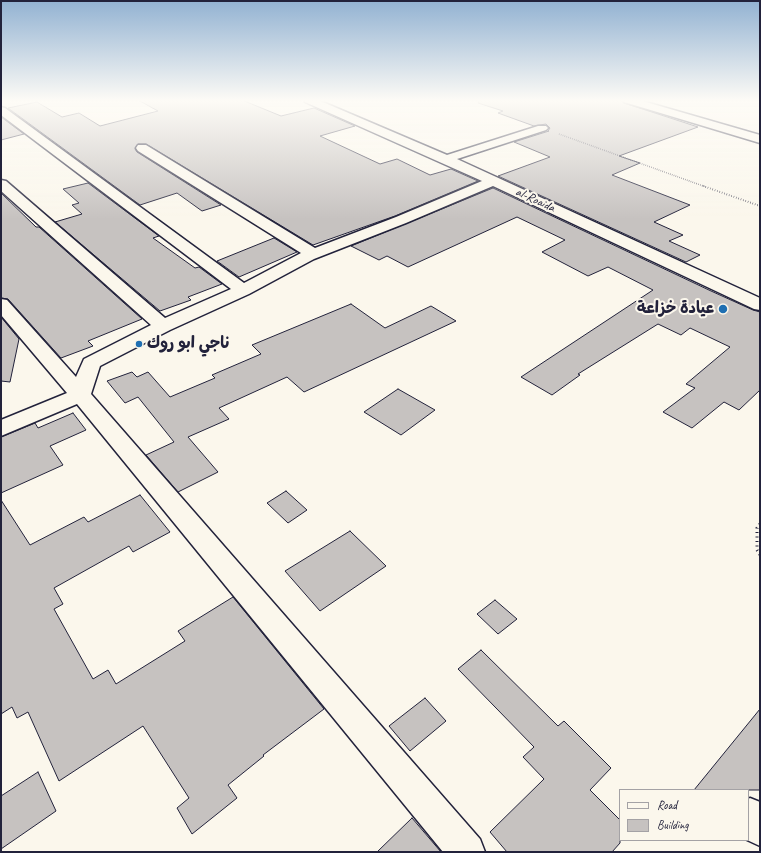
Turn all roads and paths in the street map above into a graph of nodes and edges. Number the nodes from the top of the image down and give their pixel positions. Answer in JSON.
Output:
{"nodes":[{"id":1,"x":41,"y":140,"type":"edge"},
{"id":2,"x":403,"y":140,"type":"edge"},
{"id":3,"x":505,"y":140,"type":"edge"},
{"id":4,"x":575,"y":140,"type":"edge"},
{"id":5,"x":142,"y":148,"type":"dead end"},
{"id":6,"x":446,"y":159,"type":"junction"},
{"id":7,"x":494,"y":180,"type":"junction"},
{"id":8,"x":1,"y":184,"type":"edge"},
{"id":9,"x":760,"y":206,"type":"edge"},
{"id":10,"x":314,"y":254,"type":"junction"},
{"id":11,"x":243,"y":290,"type":"junction"},
{"id":12,"x":1,"y":304,"type":"edge"},
{"id":13,"x":760,"y":305,"type":"edge"},
{"id":14,"x":163,"y":326,"type":"junction"},
{"id":15,"x":80,"y":395,"type":"junction"},
{"id":16,"x":1,"y":429,"type":"edge"},
{"id":17,"x":760,"y":524,"type":"edge"},
{"id":18,"x":760,"y":555,"type":"edge"},
{"id":19,"x":467,"y":852,"type":"edge"}],
"edges":[{"from":1,"to":11,"type":"street"},
{"from":2,"to":6,"type":"street","name":"al-Roaida"},
{"from":3,"to":6,"type":"street"},
{"from":4,"to":9,"type":"path"},
{"from":5,"to":10,"type":"street"},
{"from":6,"to":7,"type":"street","name":"al-Roaida"},
{"from":7,"to":10,"type":"street"},
{"from":7,"to":13,"type":"street","name":"al-Roaida"},
{"from":8,"to":14,"type":"street"},
{"from":10,"to":11,"type":"street"},
{"from":11,"to":14,"type":"street"},
{"from":12,"to":15,"type":"street"},
{"from":14,"to":15,"type":"street"},
{"from":15,"to":16,"type":"street"},
{"from":15,"to":19,"type":"street"},
{"from":17,"to":18,"type":"path"}]}
